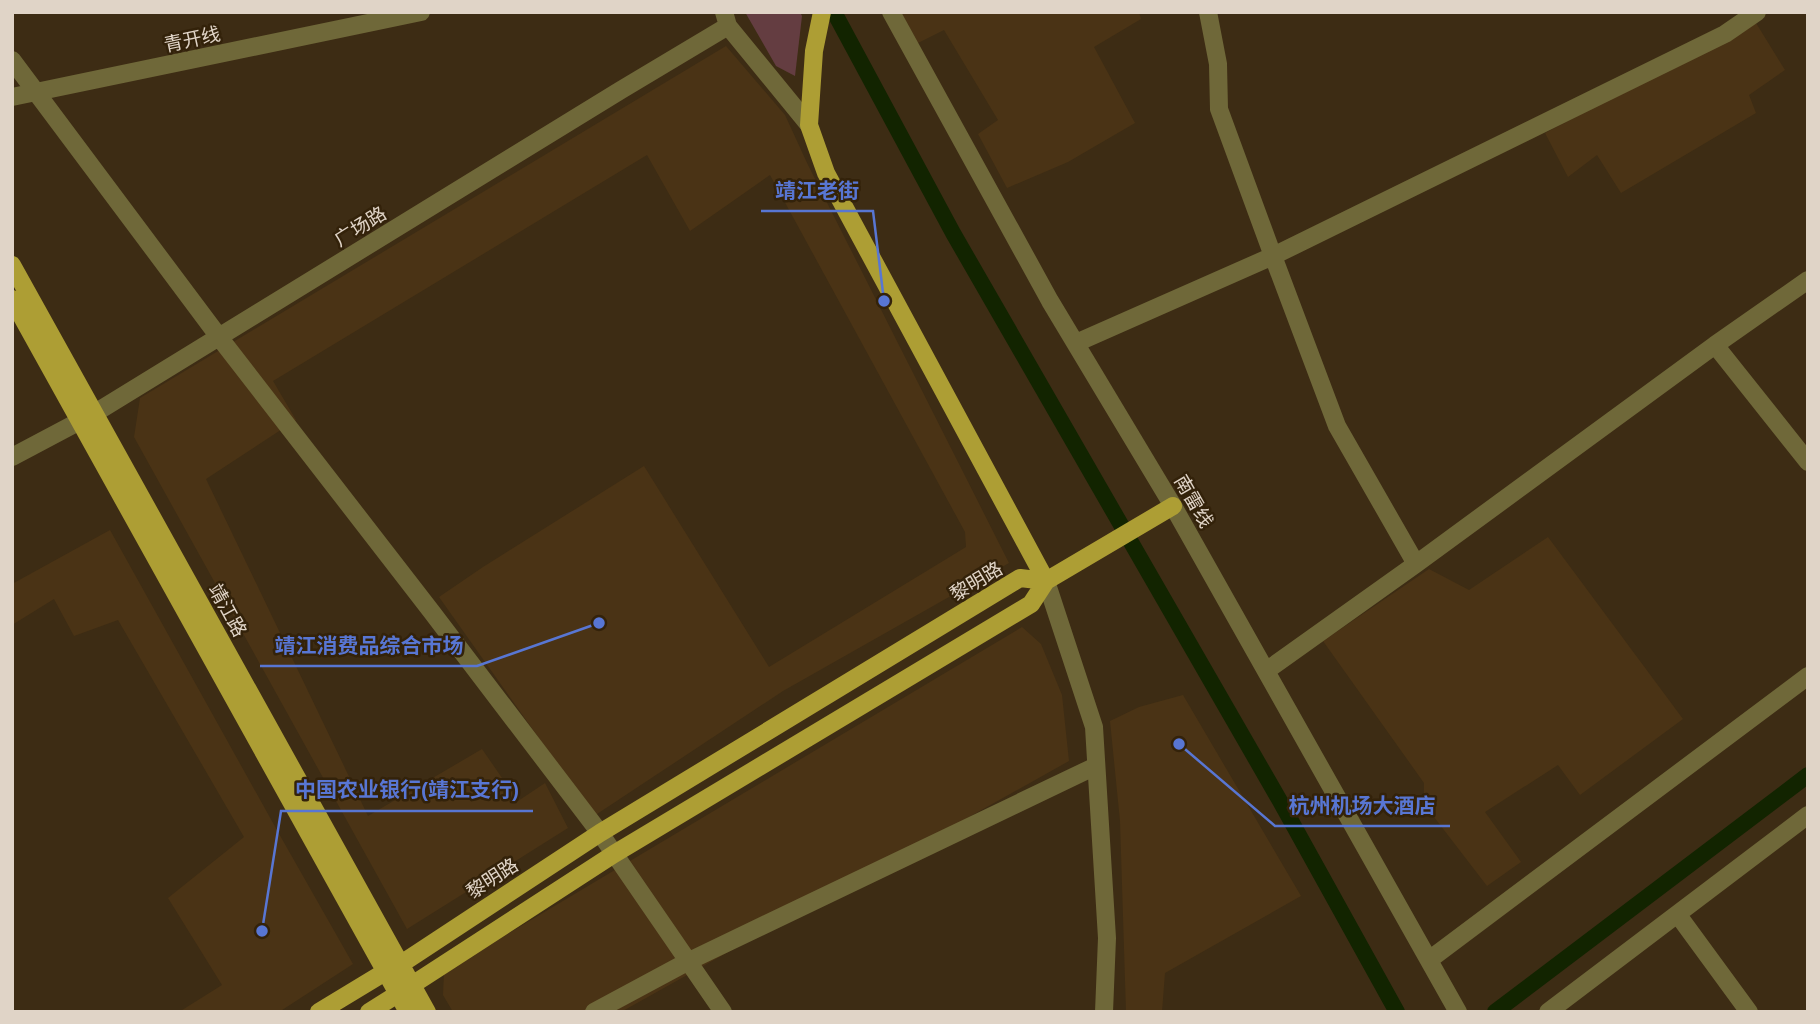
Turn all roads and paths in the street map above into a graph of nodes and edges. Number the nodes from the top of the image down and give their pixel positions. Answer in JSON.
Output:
{"nodes":[{"id":1,"x":421,"y":12,"type":"edge"},
{"id":2,"x":822,"y":12,"type":"edge"},
{"id":3,"x":891,"y":12,"type":"edge"},
{"id":4,"x":1208,"y":12,"type":"edge"},
{"id":5,"x":1757,"y":12,"type":"edge"},
{"id":6,"x":726,"y":19,"type":"edge"},
{"id":7,"x":12,"y":60,"type":"edge"},
{"id":8,"x":37,"y":92,"type":"junction"},
{"id":9,"x":12,"y":97,"type":"edge"},
{"id":10,"x":808,"y":125,"type":"junction"},
{"id":11,"x":1273,"y":256,"type":"junction"},
{"id":12,"x":12,"y":265,"type":"edge"},
{"id":13,"x":1808,"y":280,"type":"edge"},
{"id":14,"x":12,"y":299,"type":"edge"},
{"id":15,"x":219,"y":337,"type":"junction"},
{"id":16,"x":1076,"y":343,"type":"junction"},
{"id":17,"x":1715,"y":345,"type":"junction"},
{"id":18,"x":87,"y":417,"type":"junction"},
{"id":19,"x":12,"y":457,"type":"edge"},
{"id":20,"x":1808,"y":461,"type":"edge"},
{"id":21,"x":1173,"y":506,"type":"junction"},
{"id":22,"x":1416,"y":564,"type":"junction"},
{"id":23,"x":1046,"y":580,"type":"junction"},
{"id":24,"x":1266,"y":671,"type":"junction"},
{"id":25,"x":1808,"y":676,"type":"edge"},
{"id":26,"x":1096,"y":766,"type":"junction"},
{"id":27,"x":1808,"y":815,"type":"edge"},
{"id":28,"x":600,"y":833,"type":"junction"},
{"id":29,"x":614,"y":854,"type":"junction"},
{"id":30,"x":1678,"y":915,"type":"junction"},
{"id":31,"x":1429,"y":960,"type":"junction"},
{"id":32,"x":687,"y":961,"type":"junction"},
{"id":33,"x":393,"y":968,"type":"junction"},
{"id":34,"x":405,"y":990,"type":"junction"},
{"id":35,"x":318,"y":1012,"type":"edge"},
{"id":36,"x":369,"y":1012,"type":"edge"},
{"id":37,"x":408,"y":1012,"type":"edge"},
{"id":38,"x":427,"y":1012,"type":"edge"},
{"id":39,"x":594,"y":1012,"type":"edge"},
{"id":40,"x":723,"y":1012,"type":"edge"},
{"id":41,"x":1104,"y":1012,"type":"edge"},
{"id":42,"x":1458,"y":1012,"type":"edge"},
{"id":43,"x":1548,"y":1012,"type":"edge"},
{"id":44,"x":1749,"y":1012,"type":"edge"}],
"edges":[{"from":1,"to":8,"type":"street","name":"青开线"},
{"from":2,"to":10,"type":"main road"},
{"from":3,"to":16,"type":"street","name":"南雷线"},
{"from":4,"to":11,"type":"street"},
{"from":5,"to":11,"type":"street"},
{"from":6,"to":10,"type":"street"},
{"from":6,"to":15,"type":"street","name":"广场路"},
{"from":7,"to":8,"type":"street"},
{"from":8,"to":9,"type":"street","name":"青开线"},
{"from":8,"to":15,"type":"street"},
{"from":10,"to":23,"type":"main road"},
{"from":11,"to":16,"type":"street"},
{"from":11,"to":22,"type":"street"},
{"from":12,"to":18,"type":"main road","name":"靖江路"},
{"from":13,"to":17,"type":"street"},
{"from":14,"to":18,"type":"main road","name":"靖江路"},
{"from":15,"to":18,"type":"street","name":"广场路"},
{"from":15,"to":28,"type":"street"},
{"from":16,"to":21,"type":"street","name":"南雷线"},
{"from":17,"to":20,"type":"street"},
{"from":17,"to":22,"type":"street"},
{"from":18,"to":19,"type":"street","name":"广场路"},
{"from":18,"to":33,"type":"main road","name":"靖江路"},
{"from":21,"to":23,"type":"main road"},
{"from":21,"to":24,"type":"street","name":"南雷线"},
{"from":22,"to":24,"type":"street"},
{"from":23,"to":26,"type":"street"},
{"from":23,"to":28,"type":"main road","name":"黎明路"},
{"from":23,"to":29,"type":"main road"},
{"from":24,"to":31,"type":"street","name":"南雷线"},
{"from":25,"to":31,"type":"street"},
{"from":26,"to":32,"type":"street"},
{"from":26,"to":41,"type":"street"},
{"from":27,"to":30,"type":"street"},
{"from":28,"to":29,"type":"street"},
{"from":28,"to":33,"type":"main road","name":"黎明路"},
{"from":29,"to":32,"type":"street"},
{"from":29,"to":34,"type":"main road"},
{"from":30,"to":43,"type":"street"},
{"from":30,"to":44,"type":"street"},
{"from":31,"to":42,"type":"street","name":"南雷线"},
{"from":32,"to":39,"type":"street"},
{"from":32,"to":40,"type":"street"},
{"from":33,"to":34,"type":"main road","name":"靖江路"},
{"from":33,"to":35,"type":"main road","name":"黎明路"},
{"from":34,"to":36,"type":"main road"},
{"from":34,"to":37,"type":"main road","name":"靖江路"},
{"from":34,"to":38,"type":"main road","name":"靖江路"}]}
